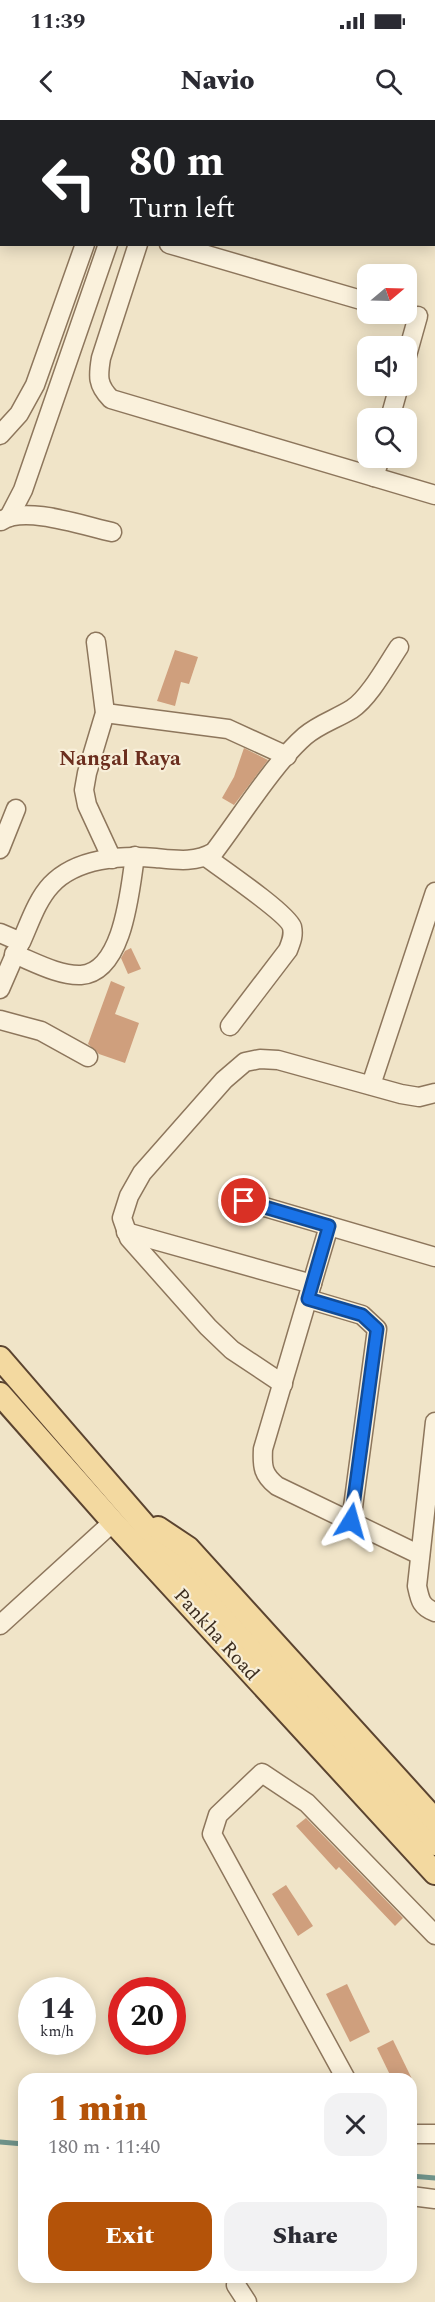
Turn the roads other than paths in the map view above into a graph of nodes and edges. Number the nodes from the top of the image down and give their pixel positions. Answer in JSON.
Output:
{"nodes":[{"id":1,"x":84,"y":246,"type":"edge"},
{"id":2,"x":107,"y":246,"type":"edge"},
{"id":3,"x":137,"y":246,"type":"edge"},
{"id":4,"x":176,"y":246,"type":"edge"},
{"id":5,"x":357,"y":299,"type":"edge"},
{"id":6,"x":420,"y":317,"type":"edge"},
{"id":7,"x":414,"y":336,"type":"edge"},
{"id":8,"x":0,"y":435,"type":"edge"},
{"id":9,"x":377,"y":468,"type":"edge"},
{"id":10,"x":374,"y":477,"type":"junction"},
{"id":11,"x":435,"y":495,"type":"edge"},
{"id":12,"x":4,"y":520,"type":"edge"},
{"id":13,"x":112,"y":532,"type":"dead end"},
{"id":14,"x":96,"y":642,"type":"dead end"},
{"id":15,"x":399,"y":647,"type":"dead end"},
{"id":16,"x":105,"y":714,"type":"junction"},
{"id":17,"x":287,"y":756,"type":"junction"},
{"id":18,"x":16,"y":809,"type":"dead end"},
{"id":19,"x":0,"y":849,"type":"edge"},
{"id":20,"x":135,"y":856,"type":"junction"},
{"id":21,"x":206,"y":857,"type":"junction"},
{"id":22,"x":112,"y":859,"type":"junction"},
{"id":23,"x":435,"y":892,"type":"edge"},
{"id":24,"x":0,"y":933,"type":"edge"},
{"id":25,"x":17,"y":948,"type":"junction"},
{"id":26,"x":0,"y":988,"type":"edge"},
{"id":27,"x":0,"y":1020,"type":"edge"},
{"id":28,"x":230,"y":1026,"type":"dead end"},
{"id":29,"x":88,"y":1057,"type":"dead end"},
{"id":30,"x":371,"y":1085,"type":"junction"},
{"id":31,"x":435,"y":1093,"type":"edge"},
{"id":32,"x":244,"y":1201,"type":"dead end"},
{"id":33,"x":329,"y":1226,"type":"junction"},
{"id":34,"x":126,"y":1232,"type":"junction"},
{"id":35,"x":435,"y":1257,"type":"edge"},
{"id":36,"x":310,"y":1292,"type":"junction"},
{"id":37,"x":0,"y":1358,"type":"edge"},
{"id":38,"x":283,"y":1384,"type":"junction"},
{"id":39,"x":0,"y":1394,"type":"edge"},
{"id":40,"x":435,"y":1422,"type":"edge"},
{"id":41,"x":432,"y":1484,"type":"edge"},
{"id":42,"x":137,"y":1514,"type":"junction"},
{"id":43,"x":351,"y":1521,"type":"junction"},
{"id":44,"x":113,"y":1522,"type":"junction"},
{"id":45,"x":420,"y":1555,"type":"junction"},
{"id":46,"x":435,"y":1612,"type":"edge"},
{"id":47,"x":0,"y":1625,"type":"edge"},
{"id":48,"x":435,"y":1820,"type":"edge"},
{"id":49,"x":435,"y":1844,"type":"edge"},
{"id":50,"x":435,"y":1873,"type":"edge"},
{"id":51,"x":435,"y":1935,"type":"edge"},
{"id":52,"x":343,"y":2073,"type":"edge"},
{"id":53,"x":417,"y":2134,"type":"edge"},
{"id":54,"x":435,"y":2134,"type":"edge"},
{"id":55,"x":417,"y":2197,"type":"edge"},
{"id":56,"x":435,"y":2199,"type":"edge"},
{"id":57,"x":237,"y":2283,"type":"edge"},
{"id":58,"x":247,"y":2302,"type":"edge"}],
"edges":[{"from":1,"to":8,"type":"street"},
{"from":2,"to":12,"type":"street"},
{"from":3,"to":10,"type":"street"},
{"from":4,"to":5,"type":"street"},
{"from":6,"to":7,"type":"street"},
{"from":9,"to":10,"type":"street"},
{"from":10,"to":11,"type":"street"},
{"from":12,"to":13,"type":"street"},
{"from":14,"to":16,"type":"street"},
{"from":15,"to":17,"type":"street"},
{"from":16,"to":17,"type":"street"},
{"from":16,"to":22,"type":"street"},
{"from":17,"to":21,"type":"street"},
{"from":18,"to":19,"type":"street"},
{"from":20,"to":21,"type":"street"},
{"from":20,"to":22,"type":"street"},
{"from":20,"to":25,"type":"street"},
{"from":21,"to":28,"type":"street"},
{"from":22,"to":25,"type":"street"},
{"from":23,"to":30,"type":"street"},
{"from":24,"to":25,"type":"street"},
{"from":25,"to":26,"type":"street"},
{"from":27,"to":29,"type":"street"},
{"from":30,"to":31,"type":"street"},
{"from":30,"to":34,"type":"street"},
{"from":32,"to":33,"type":"street"},
{"from":33,"to":35,"type":"street"},
{"from":33,"to":36,"type":"street"},
{"from":34,"to":36,"type":"street"},
{"from":34,"to":38,"type":"street"},
{"from":36,"to":38,"type":"street"},
{"from":36,"to":43,"type":"street"},
{"from":37,"to":42,"type":"main road"},
{"from":38,"to":43,"type":"street"},
{"from":39,"to":44,"type":"main road","name":"Pankha Road"},
{"from":40,"to":41,"type":"street"},
{"from":41,"to":45,"type":"street"},
{"from":42,"to":48,"type":"main road"},
{"from":42,"to":49,"type":"main road"},
{"from":43,"to":45,"type":"street"},
{"from":44,"to":47,"type":"street"},
{"from":44,"to":50,"type":"main road","name":"Pankha Road"},
{"from":45,"to":46,"type":"street"},
{"from":51,"to":52,"type":"street"},
{"from":53,"to":54,"type":"street"},
{"from":55,"to":56,"type":"street"},
{"from":57,"to":58,"type":"street"}]}
